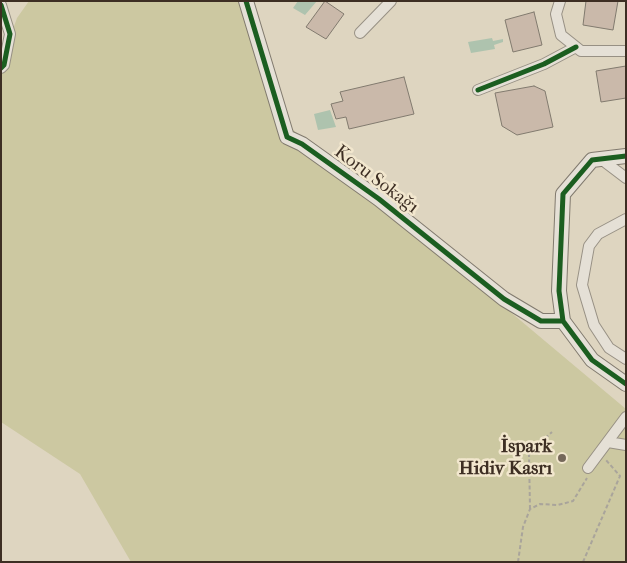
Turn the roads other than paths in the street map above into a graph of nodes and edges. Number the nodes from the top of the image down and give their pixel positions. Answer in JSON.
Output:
{"nodes":[{"id":1,"x":246,"y":1,"type":"edge"},
{"id":2,"x":391,"y":1,"type":"edge"},
{"id":3,"x":560,"y":1,"type":"edge"},
{"id":4,"x":1,"y":5,"type":"edge"},
{"id":5,"x":360,"y":33,"type":"dead end"},
{"id":6,"x":576,"y":47,"type":"junction"},
{"id":7,"x":626,"y":51,"type":"edge"},
{"id":8,"x":1,"y":68,"type":"edge"},
{"id":9,"x":478,"y":90,"type":"dead end"},
{"id":10,"x":626,"y":156,"type":"edge"},
{"id":11,"x":601,"y":159,"type":"junction"},
{"id":12,"x":626,"y":178,"type":"edge"},
{"id":13,"x":626,"y":219,"type":"edge"},
{"id":14,"x":563,"y":321,"type":"junction"},
{"id":15,"x":626,"y":359,"type":"edge"},
{"id":16,"x":626,"y":384,"type":"edge"},
{"id":17,"x":626,"y":417,"type":"edge"},
{"id":18,"x":608,"y":442,"type":"junction"},
{"id":19,"x":626,"y":445,"type":"edge"},
{"id":20,"x":588,"y":468,"type":"road end"}],
"edges":[{"from":1,"to":14,"type":"street","name":"Koru Sokağı"},
{"from":2,"to":5,"type":"street"},
{"from":3,"to":6,"type":"street"},
{"from":4,"to":8,"type":"street"},
{"from":6,"to":7,"type":"street"},
{"from":6,"to":9,"type":"street"},
{"from":10,"to":11,"type":"street"},
{"from":11,"to":12,"type":"street"},
{"from":11,"to":14,"type":"street"},
{"from":13,"to":15,"type":"street"},
{"from":14,"to":16,"type":"street"},
{"from":17,"to":18,"type":"street"},
{"from":18,"to":19,"type":"street"},
{"from":18,"to":20,"type":"street"}]}
